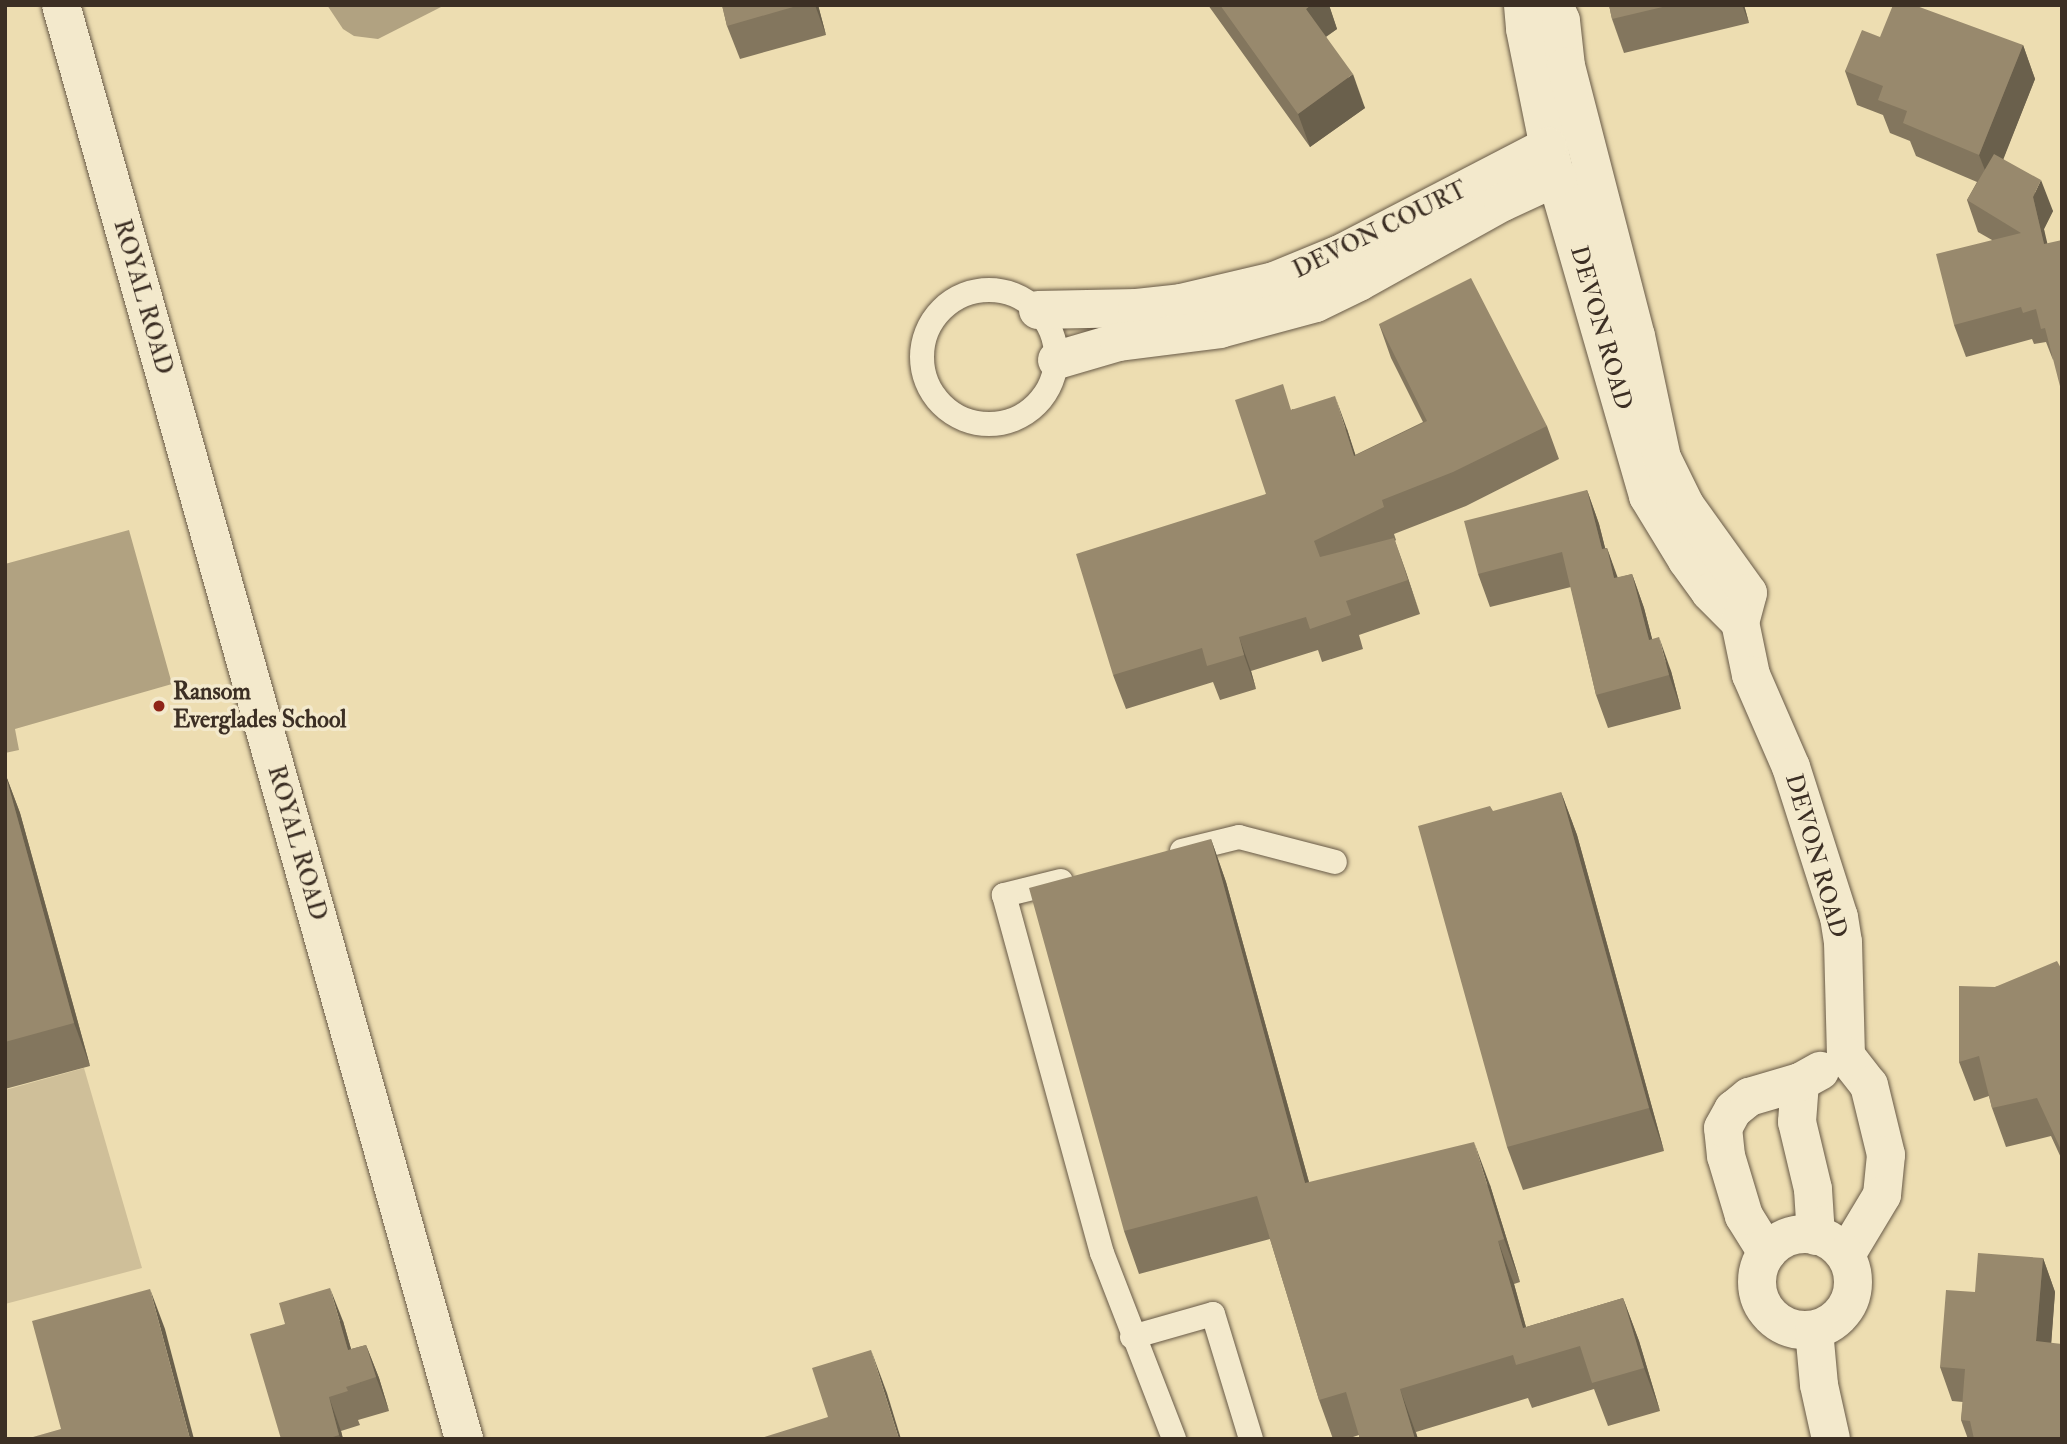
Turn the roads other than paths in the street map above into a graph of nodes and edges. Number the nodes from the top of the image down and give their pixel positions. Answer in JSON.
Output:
{"nodes":[{"id":1,"x":61,"y":5,"type":"edge"},
{"id":2,"x":1523,"y":5,"type":"edge"},
{"id":3,"x":1554,"y":5,"type":"edge"},
{"id":4,"x":1553,"y":161,"type":"junction"},
{"id":5,"x":1585,"y":210,"type":"junction"},
{"id":6,"x":1038,"y":310,"type":"junction"},
{"id":7,"x":1057,"y":359,"type":"junction"},
{"id":8,"x":1161,"y":856,"type":"edge"},
{"id":9,"x":1335,"y":862,"type":"dead end"},
{"id":10,"x":1083,"y":876,"type":"edge"},
{"id":11,"x":1846,"y":1056,"type":"junction"},
{"id":12,"x":1800,"y":1082,"type":"junction"},
{"id":13,"x":1831,"y":1245,"type":"junction"},
{"id":14,"x":1767,"y":1253,"type":"junction"},
{"id":15,"x":1814,"y":1329,"type":"junction"},
{"id":16,"x":1132,"y":1337,"type":"junction"},
{"id":17,"x":464,"y":1439,"type":"edge"},
{"id":18,"x":1174,"y":1439,"type":"edge"},
{"id":19,"x":1251,"y":1439,"type":"edge"},
{"id":20,"x":1832,"y":1439,"type":"edge"}],
"edges":[{"from":1,"to":17,"type":"street","name":"ROYAL ROAD"},
{"from":2,"to":4,"type":"street","name":"DEVON ROAD"},
{"from":3,"to":5,"type":"street","name":"DEVON ROAD"},
{"from":4,"to":5,"type":"street","name":"DEVON ROAD"},
{"from":4,"to":6,"type":"street","name":"DEVON COURT"},
{"from":4,"to":7,"type":"street","name":"DEVON COURT"},
{"from":5,"to":11,"type":"street","name":"DEVON ROAD"},
{"from":6,"to":7,"type":"lane"},
{"from":6,"to":7,"type":"lane"},
{"from":8,"to":9,"type":"lane"},
{"from":10,"to":16,"type":"lane"},
{"from":11,"to":12,"type":"street"},
{"from":11,"to":13,"type":"street"},
{"from":12,"to":13,"type":"street"},
{"from":12,"to":14,"type":"street"},
{"from":13,"to":14,"type":"street"},
{"from":13,"to":15,"type":"street"},
{"from":14,"to":15,"type":"street"},
{"from":15,"to":20,"type":"street"},
{"from":16,"to":18,"type":"lane"},
{"from":16,"to":19,"type":"lane"}]}
